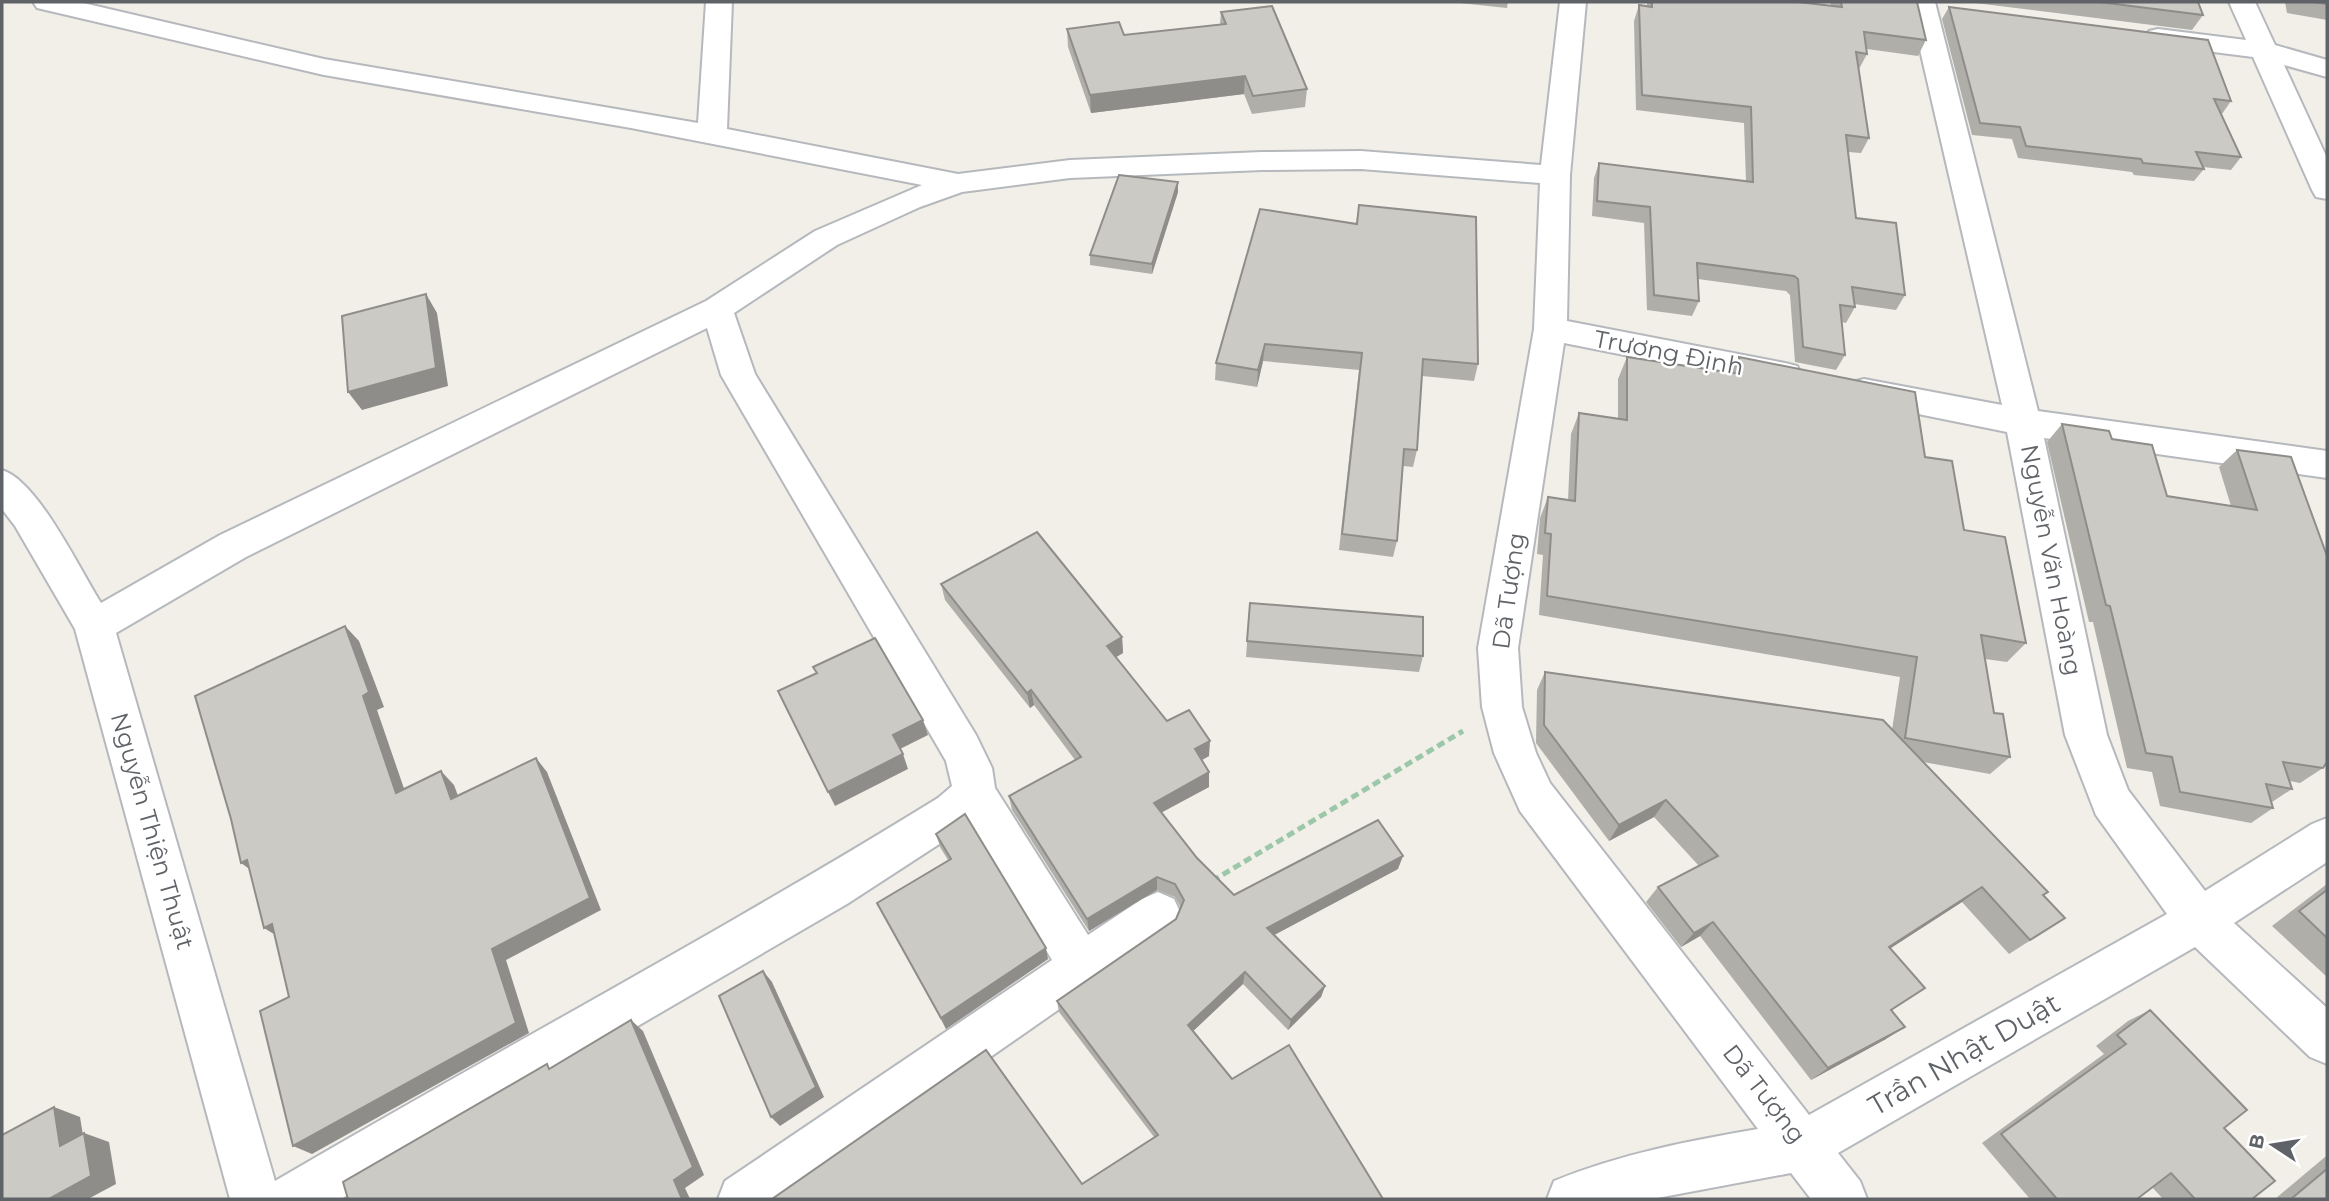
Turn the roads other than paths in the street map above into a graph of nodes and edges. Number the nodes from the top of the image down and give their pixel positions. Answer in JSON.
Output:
{"nodes":[{"id":1,"x":46,"y":2,"type":"edge"},
{"id":2,"x":719,"y":2,"type":"edge"},
{"id":3,"x":1573,"y":2,"type":"edge"},
{"id":4,"x":2242,"y":2,"type":"edge"},
{"id":5,"x":1924,"y":5,"type":"edge"},
{"id":6,"x":2128,"y":33,"type":"edge"},
{"id":7,"x":2264,"y":50,"type":"junction"},
{"id":8,"x":2327,"y":69,"type":"edge"},
{"id":9,"x":712,"y":136,"type":"junction"},
{"id":10,"x":1555,"y":175,"type":"junction"},
{"id":11,"x":958,"y":183,"type":"junction"},
{"id":12,"x":2327,"y":190,"type":"edge"},
{"id":13,"x":717,"y":309,"type":"junction"},
{"id":14,"x":1550,"y":329,"type":"junction"},
{"id":15,"x":2023,"y":422,"type":"junction"},
{"id":16,"x":2327,"y":464,"type":"edge"},
{"id":17,"x":2,"y":484,"type":"edge"},
{"id":18,"x":94,"y":625,"type":"junction"},
{"id":19,"x":974,"y":793,"type":"junction"},
{"id":20,"x":2327,"y":838,"type":"edge"},
{"id":21,"x":1158,"y":914,"type":"road end"},
{"id":22,"x":2199,"y":920,"type":"junction"},
{"id":23,"x":1082,"y":967,"type":"junction"},
{"id":24,"x":2327,"y":1040,"type":"edge"},
{"id":25,"x":1803,"y":1146,"type":"junction"},
{"id":26,"x":255,"y":1199,"type":"edge"},
{"id":27,"x":293,"y":1199,"type":"edge"},
{"id":28,"x":743,"y":1199,"type":"edge"},
{"id":29,"x":1572,"y":1199,"type":"edge"},
{"id":30,"x":1842,"y":1199,"type":"edge"}],
"edges":[{"from":1,"to":9,"type":"street"},
{"from":2,"to":9,"type":"street"},
{"from":3,"to":10,"type":"street","name":"Dã Tượng"},
{"from":4,"to":7,"type":"street"},
{"from":5,"to":15,"type":"street","name":"Nguyễn Văn Hoàng"},
{"from":6,"to":7,"type":"street"},
{"from":7,"to":8,"type":"street"},
{"from":7,"to":12,"type":"street"},
{"from":9,"to":11,"type":"street"},
{"from":10,"to":11,"type":"street"},
{"from":10,"to":14,"type":"street","name":"Dã Tượng"},
{"from":11,"to":13,"type":"street"},
{"from":13,"to":18,"type":"street"},
{"from":13,"to":19,"type":"street"},
{"from":14,"to":15,"type":"street","name":"Trương Định"},
{"from":14,"to":25,"type":"street","name":"Dã Tượng"},
{"from":15,"to":16,"type":"street","name":"Trương Định"},
{"from":15,"to":22,"type":"street","name":"Nguyễn Văn Hoàng"},
{"from":17,"to":18,"type":"street","name":"Nguyễn Thiện Thuật"},
{"from":18,"to":26,"type":"street","name":"Nguyễn Thiện Thuật"},
{"from":19,"to":23,"type":"street"},
{"from":19,"to":27,"type":"street"},
{"from":20,"to":22,"type":"street","name":"Trần Nhật Duật"},
{"from":21,"to":23,"type":"street"},
{"from":22,"to":24,"type":"street","name":"Nguyễn Văn Hoàng"},
{"from":22,"to":25,"type":"street","name":"Trần Nhật Duật"},
{"from":23,"to":28,"type":"street"},
{"from":25,"to":29,"type":"street","name":"Trần Nhật Duật"},
{"from":25,"to":30,"type":"street","name":"Dã Tượng"}]}
